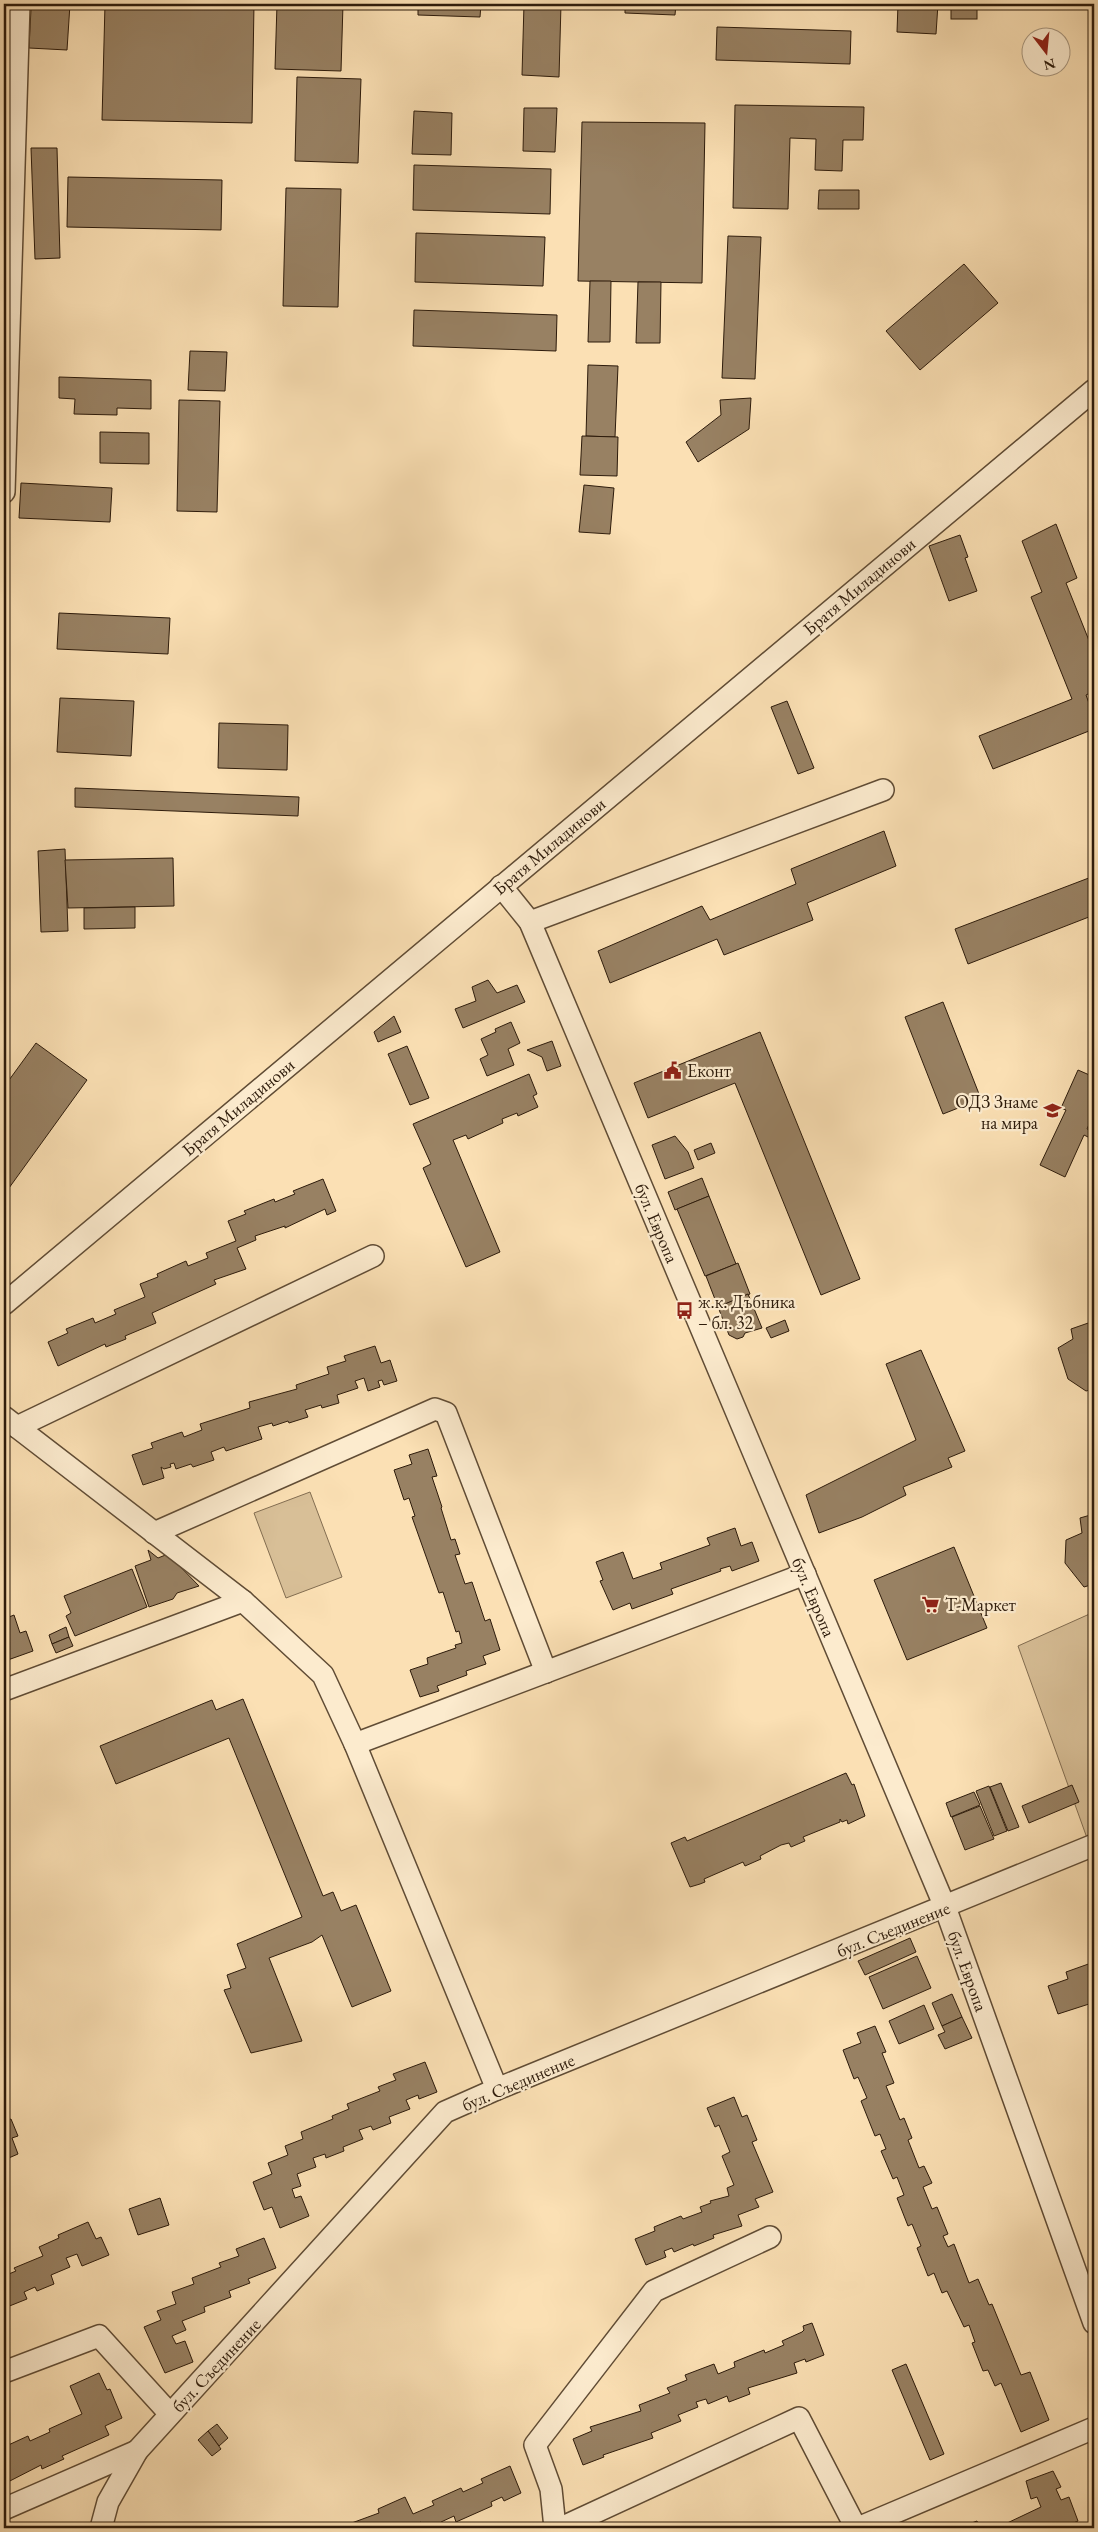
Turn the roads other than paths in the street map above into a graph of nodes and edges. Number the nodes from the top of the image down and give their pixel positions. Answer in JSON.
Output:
{"nodes":[{"id":1,"x":20,"y":4,"type":"edge"},
{"id":2,"x":1094,"y":390,"type":"edge"},
{"id":3,"x":4,"y":492,"type":"edge"},
{"id":4,"x":883,"y":790,"type":"dead end"},
{"id":5,"x":501,"y":886,"type":"junction"},
{"id":6,"x":530,"y":922,"type":"junction"},
{"id":7,"x":373,"y":1256,"type":"dead end"},
{"id":8,"x":4,"y":1304,"type":"edge"},
{"id":9,"x":10,"y":1422,"type":"edge"},
{"id":10,"x":154,"y":1533,"type":"junction"},
{"id":11,"x":805,"y":1574,"type":"junction"},
{"id":12,"x":243,"y":1601,"type":"junction"},
{"id":13,"x":546,"y":1672,"type":"junction"},
{"id":14,"x":4,"y":1690,"type":"edge"},
{"id":15,"x":355,"y":1744,"type":"junction"},
{"id":16,"x":1094,"y":1845,"type":"edge"},
{"id":17,"x":945,"y":1907,"type":"junction"},
{"id":18,"x":497,"y":2089,"type":"junction"},
{"id":19,"x":770,"y":2237,"type":"dead end"},
{"id":20,"x":1094,"y":2323,"type":"edge"},
{"id":21,"x":4,"y":2372,"type":"edge"},
{"id":22,"x":170,"y":2414,"type":"junction"},
{"id":23,"x":1094,"y":2428,"type":"edge"},
{"id":24,"x":137,"y":2451,"type":"junction"},
{"id":25,"x":4,"y":2510,"type":"edge"},
{"id":26,"x":101,"y":2528,"type":"edge"},
{"id":27,"x":554,"y":2528,"type":"edge"},
{"id":28,"x":561,"y":2528,"type":"edge"},
{"id":29,"x":857,"y":2528,"type":"edge"}],
"edges":[{"from":1,"to":3,"type":"street"},
{"from":2,"to":5,"type":"street","name":"Братя Миладинови"},
{"from":4,"to":6,"type":"street"},
{"from":5,"to":6,"type":"street","name":"бул. Европа"},
{"from":5,"to":8,"type":"street","name":"Братя Миладинови"},
{"from":6,"to":11,"type":"street","name":"бул. Европа"},
{"from":7,"to":9,"type":"street"},
{"from":9,"to":10,"type":"street"},
{"from":10,"to":12,"type":"street"},
{"from":10,"to":13,"type":"street"},
{"from":11,"to":13,"type":"street"},
{"from":11,"to":17,"type":"street","name":"бул. Европа"},
{"from":12,"to":14,"type":"street"},
{"from":12,"to":15,"type":"street"},
{"from":13,"to":15,"type":"street"},
{"from":15,"to":18,"type":"street"},
{"from":16,"to":17,"type":"street","name":"бул. Съединение"},
{"from":17,"to":18,"type":"street","name":"бул. Съединение"},
{"from":17,"to":20,"type":"street","name":"бул. Европа"},
{"from":18,"to":22,"type":"street","name":"бул. Съединение"},
{"from":19,"to":27,"type":"street"},
{"from":21,"to":22,"type":"street"},
{"from":22,"to":24,"type":"street","name":"бул. Съединение"},
{"from":23,"to":29,"type":"street"},
{"from":24,"to":25,"type":"street"},
{"from":24,"to":26,"type":"street","name":"бул. Съединение"},
{"from":28,"to":29,"type":"street"}]}
